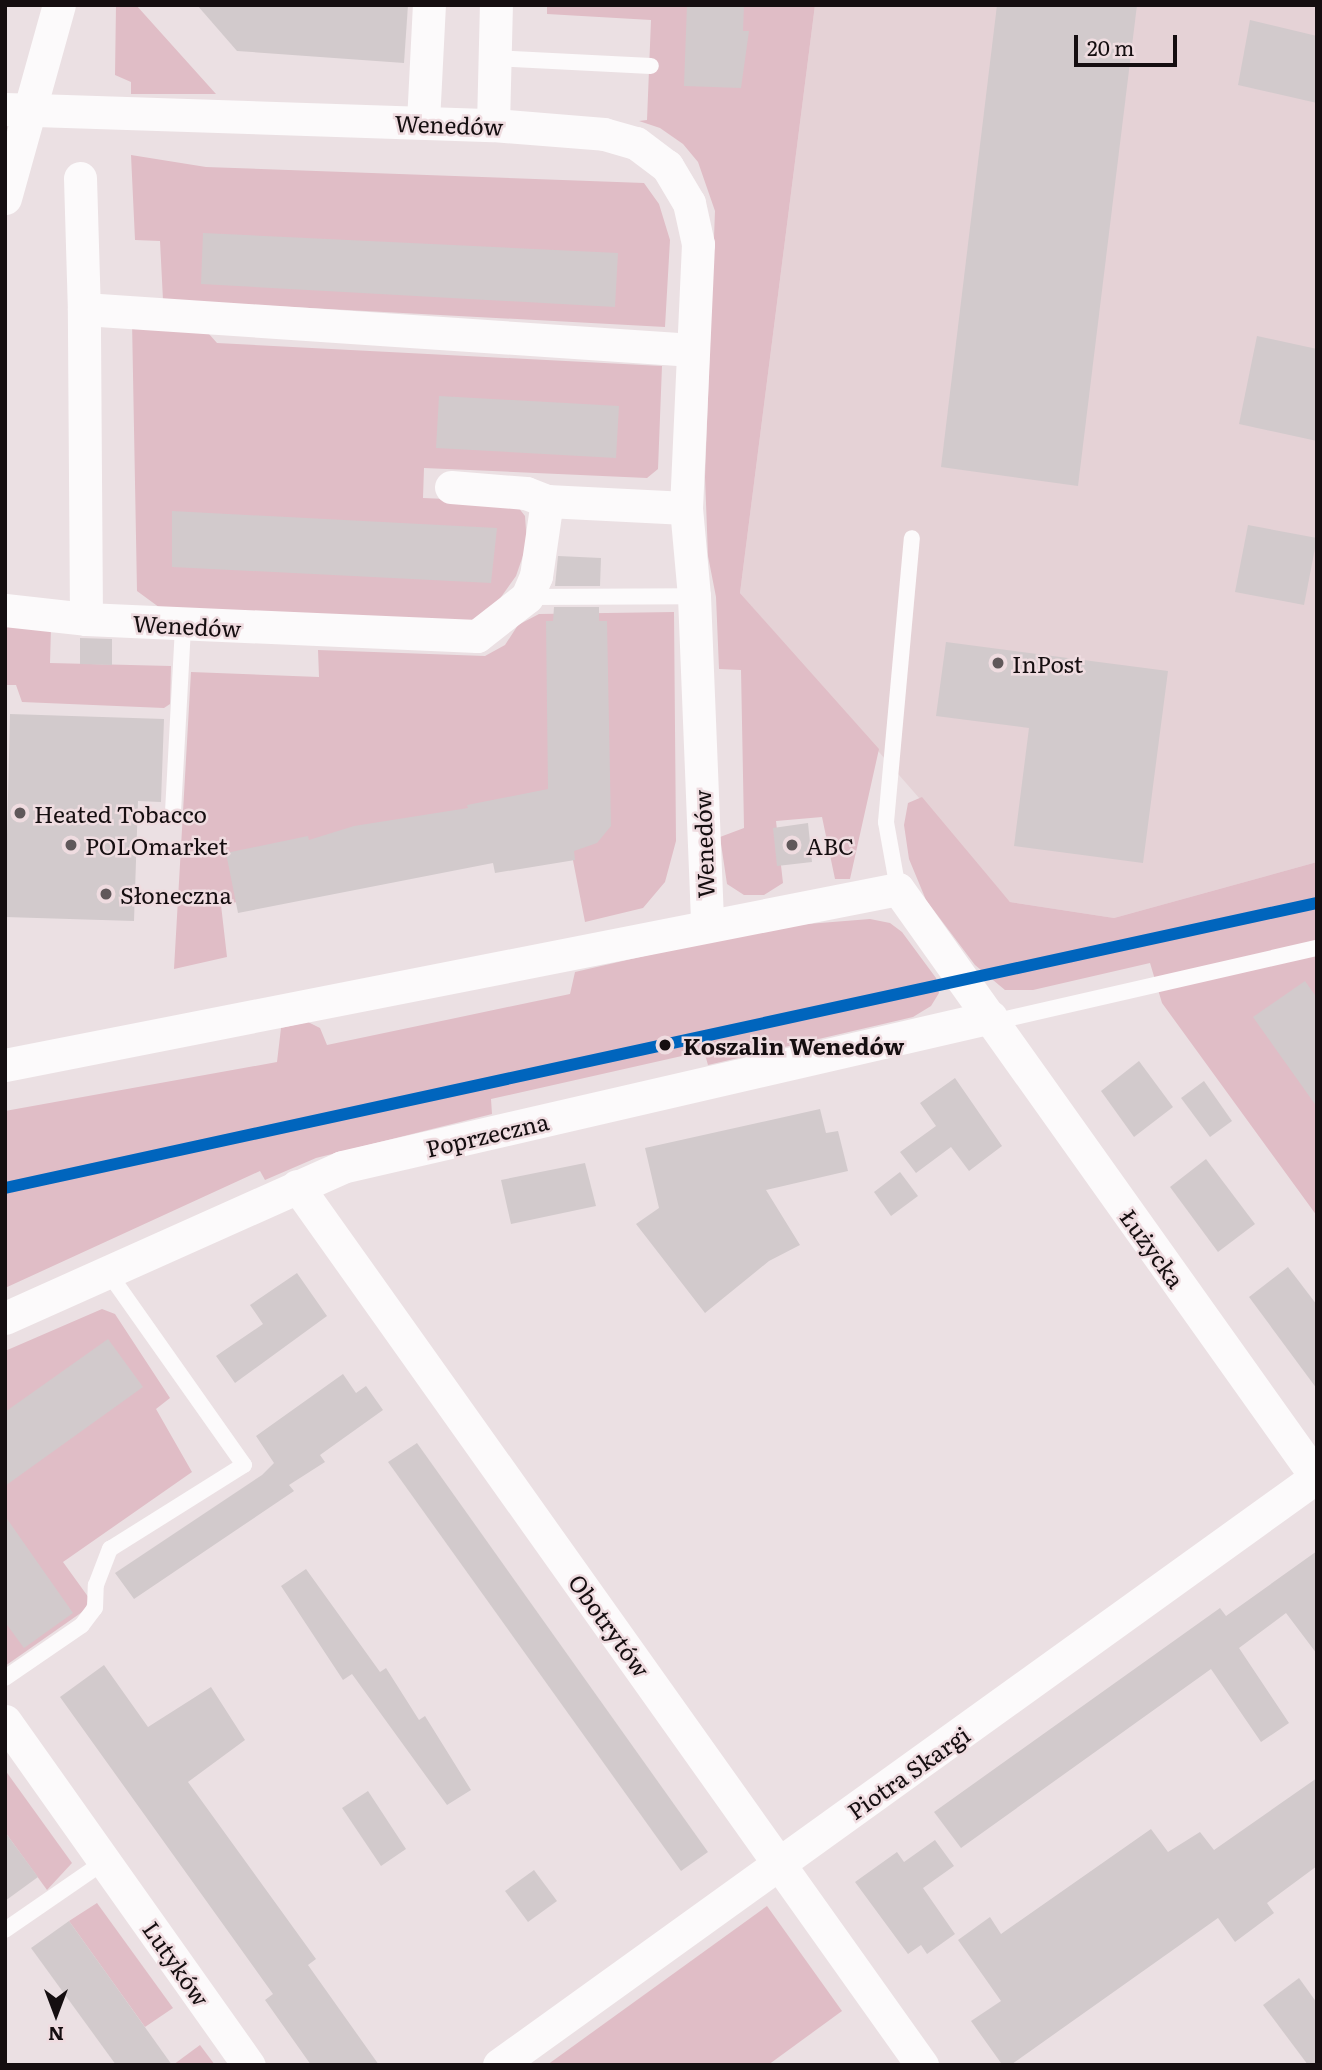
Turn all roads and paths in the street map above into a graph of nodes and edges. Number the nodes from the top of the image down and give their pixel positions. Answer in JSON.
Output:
{"nodes":[{"id":1,"x":58,"y":5,"type":"edge"},
{"id":2,"x":429,"y":5,"type":"edge"},
{"id":3,"x":496,"y":5,"type":"edge"},
{"id":4,"x":495,"y":58,"type":"junction"},
{"id":5,"x":651,"y":66,"type":"dead end"},
{"id":6,"x":18,"y":110,"type":"edge"},
{"id":7,"x":423,"y":122,"type":"junction"},
{"id":8,"x":494,"y":125,"type":"junction"},
{"id":9,"x":80,"y":178,"type":"dead end"},
{"id":10,"x":5,"y":198,"type":"edge"},
{"id":11,"x":84,"y":309,"type":"junction"},
{"id":12,"x":693,"y":350,"type":"junction"},
{"id":13,"x":451,"y":487,"type":"dead end"},
{"id":14,"x":547,"y":501,"type":"junction"},
{"id":15,"x":685,"y":508,"type":"junction"},
{"id":16,"x":912,"y":538,"type":"dead end"},
{"id":17,"x":694,"y":596,"type":"junction"},
{"id":18,"x":527,"y":597,"type":"junction"},
{"id":19,"x":5,"y":610,"type":"edge"},
{"id":20,"x":86,"y":619,"type":"junction"},
{"id":21,"x":183,"y":626,"type":"junction"},
{"id":22,"x":173,"y":812,"type":"dead end"},
{"id":23,"x":898,"y":889,"type":"junction"},
{"id":24,"x":707,"y":925,"type":"junction"},
{"id":25,"x":1317,"y":948,"type":"edge"},
{"id":26,"x":992,"y":1020,"type":"junction"},
{"id":27,"x":5,"y":1066,"type":"edge"},
{"id":28,"x":297,"y":1185,"type":"junction"},
{"id":29,"x":107,"y":1271,"type":"junction"},
{"id":30,"x":5,"y":1318,"type":"edge"},
{"id":31,"x":1316,"y":1478,"type":"edge"},
{"id":32,"x":5,"y":1678,"type":"edge"},
{"id":33,"x":5,"y":1721,"type":"edge"},
{"id":34,"x":105,"y":1861,"type":"junction"},
{"id":35,"x":779,"y":1864,"type":"junction"},
{"id":36,"x":5,"y":1930,"type":"edge"},
{"id":37,"x":249,"y":2065,"type":"edge"},
{"id":38,"x":499,"y":2065,"type":"edge"},
{"id":39,"x":922,"y":2065,"type":"edge"}],
"edges":[{"from":1,"to":6,"type":"street"},
{"from":2,"to":7,"type":"street"},
{"from":3,"to":4,"type":"street"},
{"from":4,"to":5,"type":"lane"},
{"from":4,"to":8,"type":"street"},
{"from":6,"to":7,"type":"street","name":"Wenedów"},
{"from":6,"to":10,"type":"street"},
{"from":7,"to":8,"type":"street","name":"Wenedów"},
{"from":8,"to":12,"type":"street","name":"Wenedów"},
{"from":9,"to":11,"type":"street"},
{"from":11,"to":12,"type":"street"},
{"from":11,"to":20,"type":"street"},
{"from":12,"to":15,"type":"street","name":"Wenedów"},
{"from":13,"to":14,"type":"street"},
{"from":14,"to":15,"type":"street"},
{"from":14,"to":18,"type":"street"},
{"from":15,"to":17,"type":"street","name":"Wenedów"},
{"from":16,"to":23,"type":"lane"},
{"from":17,"to":18,"type":"lane"},
{"from":17,"to":24,"type":"street","name":"Wenedów"},
{"from":18,"to":21,"type":"street","name":"Wenedów"},
{"from":19,"to":20,"type":"street","name":"Wenedów"},
{"from":20,"to":21,"type":"street","name":"Wenedów"},
{"from":21,"to":22,"type":"lane"},
{"from":23,"to":24,"type":"street"},
{"from":23,"to":26,"type":"street","name":"Łużycka"},
{"from":24,"to":27,"type":"street"},
{"from":25,"to":26,"type":"lane"},
{"from":26,"to":28,"type":"street","name":"Poprzeczna"},
{"from":26,"to":31,"type":"street","name":"Łużycka"},
{"from":28,"to":29,"type":"street","name":"Poprzeczna"},
{"from":28,"to":35,"type":"street","name":"Obotrytów"},
{"from":29,"to":30,"type":"street","name":"Poprzeczna"},
{"from":29,"to":32,"type":"lane"},
{"from":31,"to":35,"type":"street","name":"Piotra Skargi"},
{"from":33,"to":34,"type":"street","name":"Lutyków"},
{"from":34,"to":36,"type":"lane"},
{"from":34,"to":37,"type":"street","name":"Lutyków"},
{"from":35,"to":38,"type":"street","name":"Piotra Skargi"},
{"from":35,"to":39,"type":"street","name":"Obotrytów"}]}
